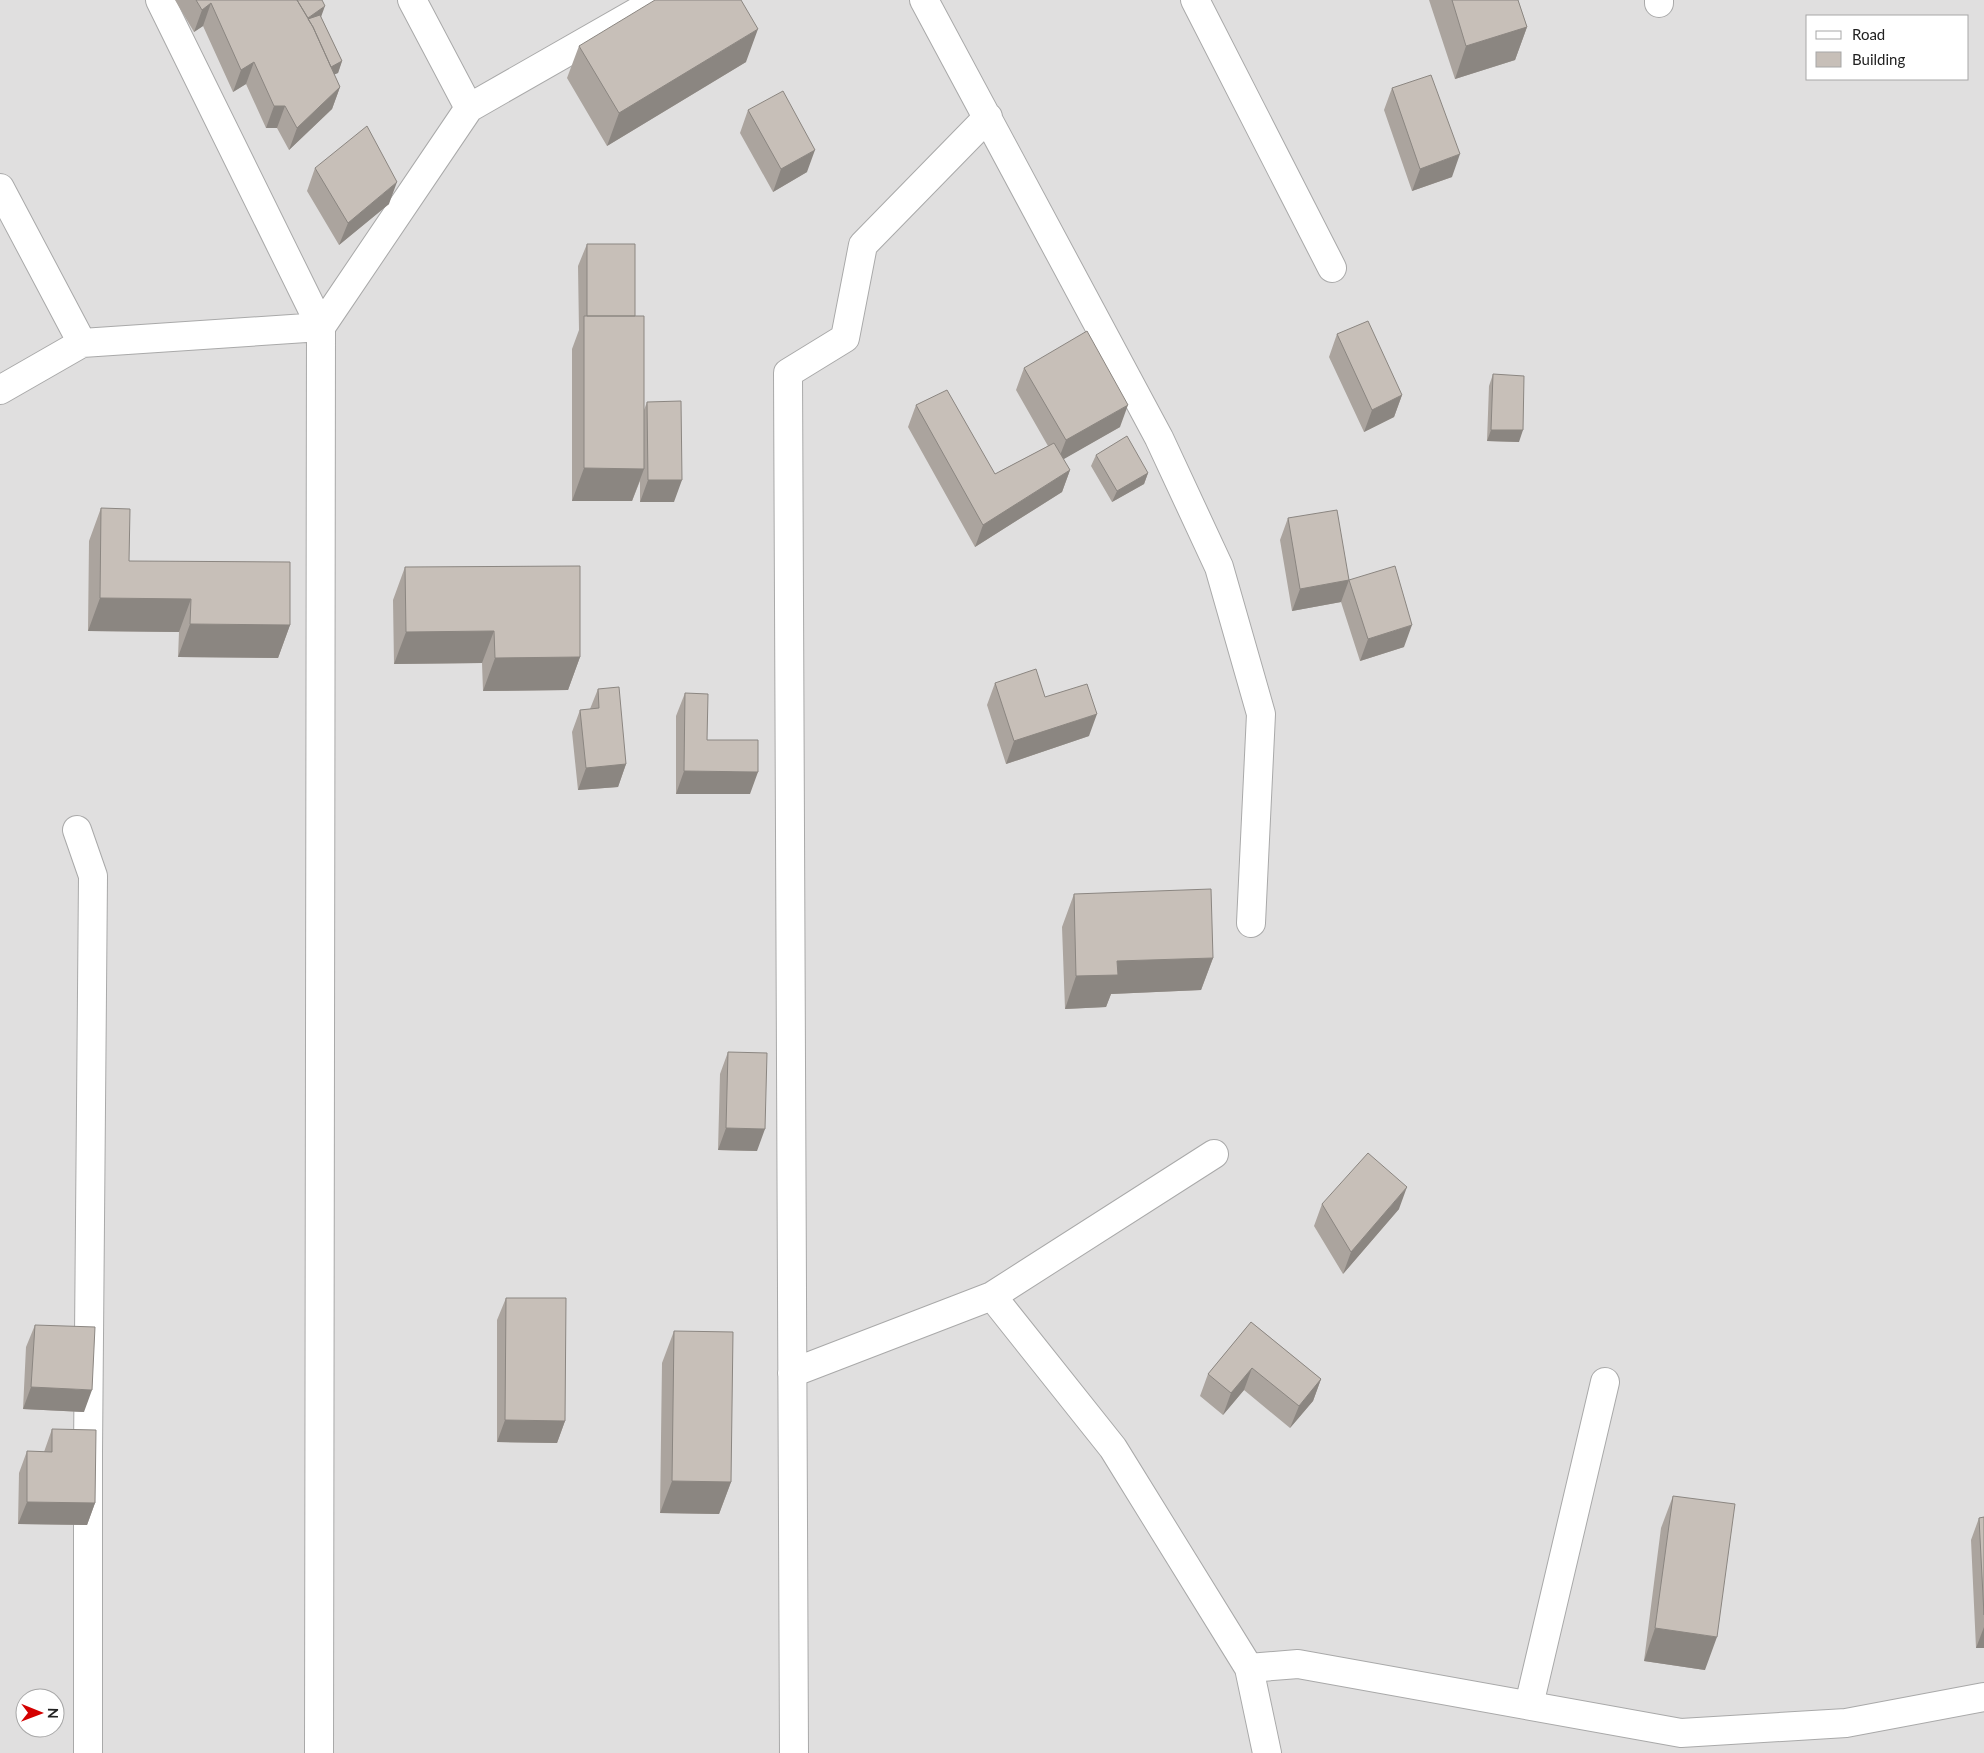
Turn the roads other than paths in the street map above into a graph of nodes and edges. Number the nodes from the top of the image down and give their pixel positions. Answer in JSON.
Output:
{"nodes":[{"id":1,"x":160,"y":0,"type":"edge"},
{"id":2,"x":412,"y":0,"type":"edge"},
{"id":3,"x":658,"y":0,"type":"edge"},
{"id":4,"x":924,"y":0,"type":"edge"},
{"id":5,"x":1195,"y":0,"type":"edge"},
{"id":6,"x":468,"y":108,"type":"junction"},
{"id":7,"x":988,"y":117,"type":"junction"},
{"id":8,"x":0,"y":188,"type":"edge"},
{"id":9,"x":1332,"y":268,"type":"dead end"},
{"id":10,"x":321,"y":326,"type":"junction"},
{"id":11,"x":82,"y":343,"type":"junction"},
{"id":12,"x":0,"y":390,"type":"edge"},
{"id":13,"x":77,"y":830,"type":"dead end"},
{"id":14,"x":1251,"y":923,"type":"dead end"},
{"id":15,"x":1214,"y":1154,"type":"dead end"},
{"id":16,"x":992,"y":1296,"type":"junction"},
{"id":17,"x":792,"y":1373,"type":"junction"},
{"id":18,"x":1605,"y":1382,"type":"dead end"},
{"id":19,"x":1249,"y":1668,"type":"junction"},
{"id":20,"x":1984,"y":1697,"type":"edge"},
{"id":21,"x":1529,"y":1705,"type":"junction"},
{"id":22,"x":88,"y":1753,"type":"edge"},
{"id":23,"x":319,"y":1753,"type":"edge"},
{"id":24,"x":794,"y":1753,"type":"edge"},
{"id":25,"x":1267,"y":1753,"type":"edge"}],
"edges":[{"from":1,"to":10,"type":"street"},
{"from":2,"to":6,"type":"street"},
{"from":3,"to":6,"type":"street"},
{"from":4,"to":7,"type":"street"},
{"from":5,"to":9,"type":"street"},
{"from":6,"to":10,"type":"street"},
{"from":7,"to":14,"type":"street"},
{"from":7,"to":17,"type":"street"},
{"from":8,"to":11,"type":"street"},
{"from":10,"to":11,"type":"street"},
{"from":10,"to":23,"type":"street"},
{"from":11,"to":12,"type":"street"},
{"from":13,"to":22,"type":"street"},
{"from":15,"to":16,"type":"street"},
{"from":16,"to":17,"type":"street"},
{"from":16,"to":19,"type":"street"},
{"from":17,"to":24,"type":"street"},
{"from":18,"to":21,"type":"street"},
{"from":19,"to":21,"type":"street"},
{"from":19,"to":25,"type":"street"},
{"from":20,"to":21,"type":"street"}]}
